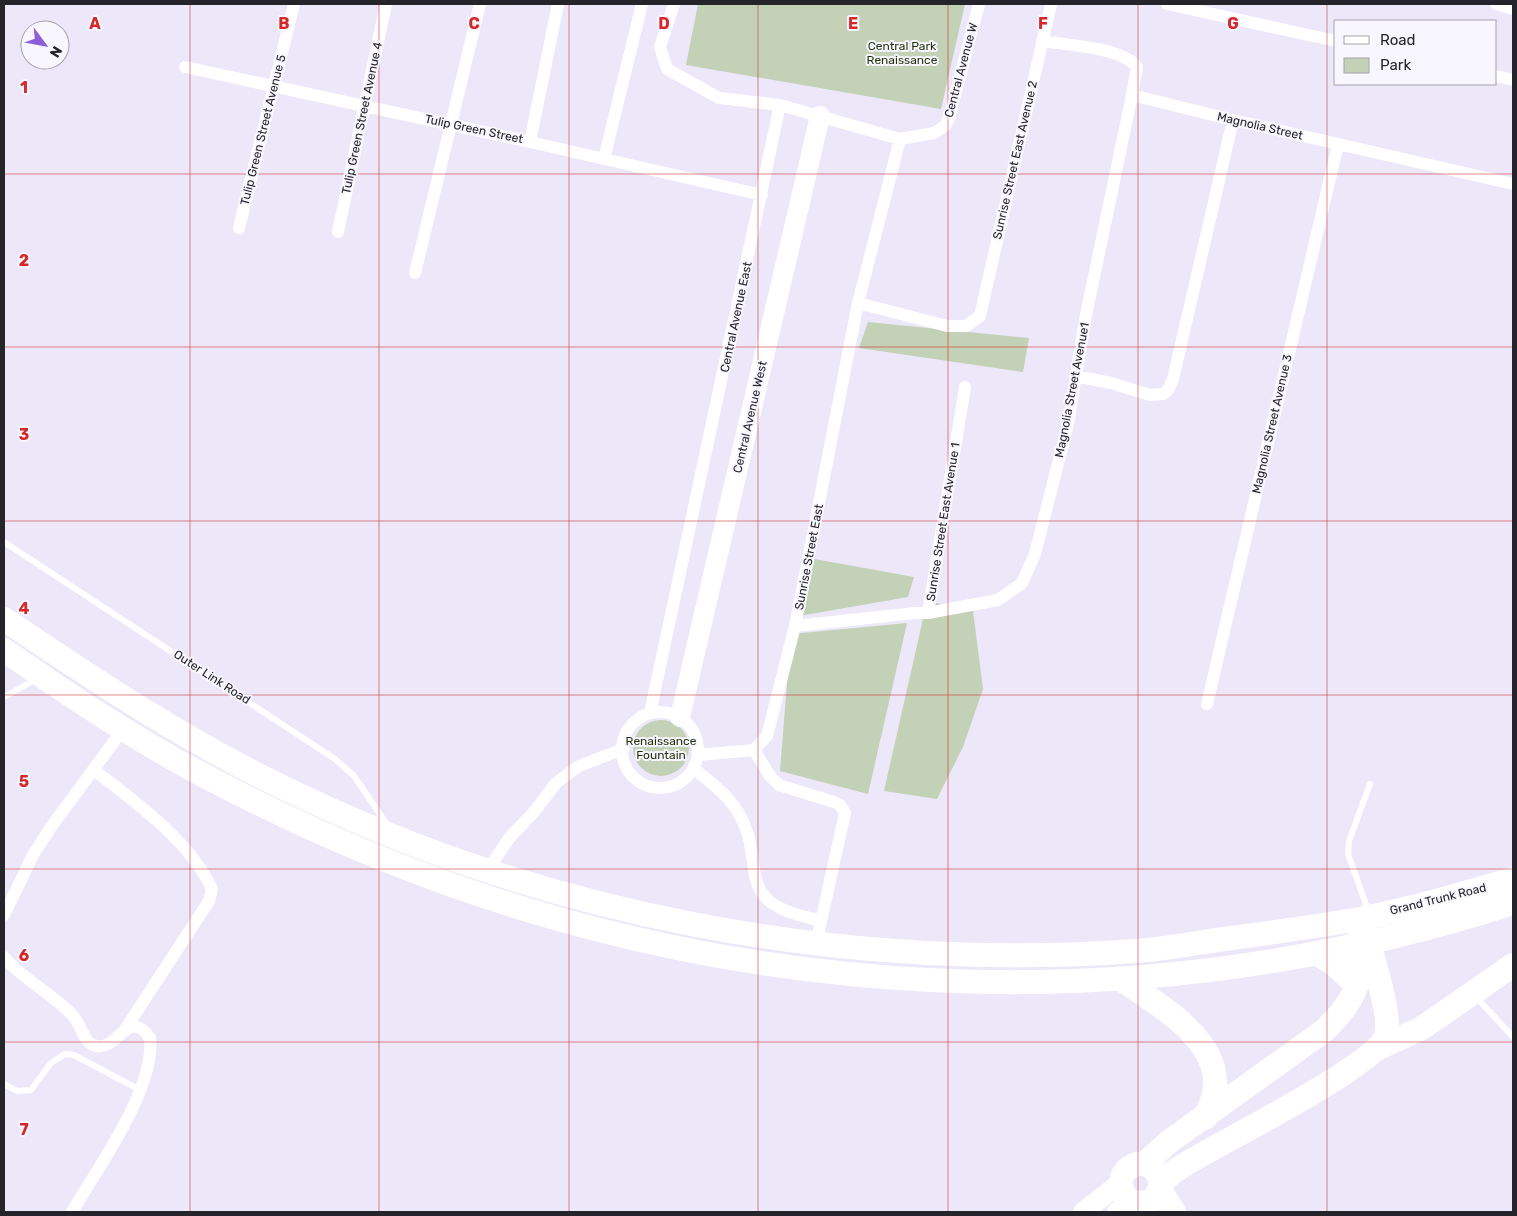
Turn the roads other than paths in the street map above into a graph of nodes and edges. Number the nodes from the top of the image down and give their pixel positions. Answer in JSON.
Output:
{"nodes":[{"id":1,"x":294,"y":4,"type":"edge"},
{"id":2,"x":386,"y":4,"type":"edge"},
{"id":3,"x":480,"y":4,"type":"edge"},
{"id":4,"x":558,"y":4,"type":"edge"},
{"id":5,"x":642,"y":4,"type":"edge"},
{"id":6,"x":674,"y":4,"type":"edge"},
{"id":7,"x":979,"y":4,"type":"edge"},
{"id":8,"x":1051,"y":4,"type":"edge"},
{"id":9,"x":1167,"y":4,"type":"edge"},
{"id":10,"x":1496,"y":4,"type":"edge"},
{"id":11,"x":1513,"y":9,"type":"edge"},
{"id":12,"x":1042,"y":41,"type":"junction"},
{"id":13,"x":1334,"y":41,"type":"edge"},
{"id":14,"x":185,"y":67,"type":"dead end"},
{"id":15,"x":1497,"y":76,"type":"edge"},
{"id":16,"x":1513,"y":80,"type":"edge"},
{"id":17,"x":274,"y":86,"type":"junction"},
{"id":18,"x":1132,"y":95,"type":"junction"},
{"id":19,"x":364,"y":106,"type":"junction"},
{"id":20,"x":780,"y":106,"type":"junction"},
{"id":21,"x":820,"y":116,"type":"junction"},
{"id":22,"x":1232,"y":120,"type":"junction"},
{"id":23,"x":451,"y":124,"type":"junction"},
{"id":24,"x":900,"y":139,"type":"junction"},
{"id":25,"x":530,"y":142,"type":"junction"},
{"id":26,"x":1338,"y":144,"type":"junction"},
{"id":27,"x":604,"y":159,"type":"junction"},
{"id":28,"x":1513,"y":184,"type":"edge"},
{"id":29,"x":762,"y":195,"type":"junction"},
{"id":30,"x":238,"y":228,"type":"dead end"},
{"id":31,"x":338,"y":232,"type":"dead end"},
{"id":32,"x":415,"y":273,"type":"dead end"},
{"id":33,"x":858,"y":303,"type":"junction"},
{"id":34,"x":1075,"y":376,"type":"junction"},
{"id":35,"x":965,"y":387,"type":"dead end"},
{"id":36,"x":4,"y":542,"type":"edge"},
{"id":37,"x":928,"y":613,"type":"junction"},
{"id":38,"x":4,"y":619,"type":"edge"},
{"id":39,"x":795,"y":626,"type":"junction"},
{"id":40,"x":4,"y":650,"type":"edge"},
{"id":41,"x":42,"y":676,"type":"junction"},
{"id":42,"x":4,"y":697,"type":"edge"},
{"id":43,"x":1207,"y":704,"type":"dead end"},
{"id":44,"x":650,"y":713,"type":"junction"},
{"id":45,"x":680,"y":717,"type":"junction"},
{"id":46,"x":124,"y":728,"type":"junction"},
{"id":47,"x":622,"y":749,"type":"junction"},
{"id":48,"x":754,"y":750,"type":"junction"},
{"id":49,"x":698,"y":755,"type":"junction"},
{"id":50,"x":694,"y":769,"type":"junction"},
{"id":51,"x":94,"y":770,"type":"junction"},
{"id":52,"x":1370,"y":784,"type":"dead end"},
{"id":53,"x":395,"y":838,"type":"junction"},
{"id":54,"x":488,"y":872,"type":"junction"},
{"id":55,"x":1513,"y":879,"type":"edge"},
{"id":56,"x":1513,"y":903,"type":"edge"},
{"id":57,"x":4,"y":915,"type":"edge"},
{"id":58,"x":1361,"y":918,"type":"junction"},
{"id":59,"x":821,"y":921,"type":"junction"},
{"id":60,"x":816,"y":944,"type":"junction"},
{"id":61,"x":1363,"y":944,"type":"junction"},
{"id":62,"x":1318,"y":954,"type":"junction"},
{"id":63,"x":4,"y":957,"type":"edge"},
{"id":64,"x":1513,"y":965,"type":"edge"},
{"id":65,"x":1122,"y":980,"type":"junction"},
{"id":66,"x":1357,"y":986,"type":"junction"},
{"id":67,"x":1472,"y":994,"type":"junction"},
{"id":68,"x":126,"y":1028,"type":"junction"},
{"id":69,"x":1513,"y":1037,"type":"edge"},
{"id":70,"x":1377,"y":1049,"type":"junction"},
{"id":71,"x":4,"y":1084,"type":"edge"},
{"id":72,"x":141,"y":1090,"type":"junction"},
{"id":73,"x":1205,"y":1118,"type":"junction"},
{"id":74,"x":1144,"y":1164,"type":"junction"},
{"id":75,"x":1161,"y":1186,"type":"junction"},
{"id":76,"x":1129,"y":1203,"type":"edge"},
{"id":77,"x":72,"y":1212,"type":"edge"},
{"id":78,"x":1083,"y":1212,"type":"edge"},
{"id":79,"x":1174,"y":1212,"type":"edge"}],
"edges":[{"from":1,"to":17,"type":"street","name":"Tulip Green Street Avenue 5"},
{"from":2,"to":19,"type":"street","name":"Tulip Green Street Avenue 4"},
{"from":3,"to":23,"type":"street"},
{"from":4,"to":25,"type":"street"},
{"from":5,"to":27,"type":"street"},
{"from":6,"to":20,"type":"street"},
{"from":7,"to":24,"type":"street","name":"Central Avenue W"},
{"from":8,"to":12,"type":"street","name":"Sunrise Street East Avenue 2"},
{"from":9,"to":13,"type":"street"},
{"from":10,"to":11,"type":"street"},
{"from":12,"to":18,"type":"street"},
{"from":12,"to":33,"type":"street","name":"Sunrise Street East Avenue 2"},
{"from":14,"to":17,"type":"street","name":"Tulip Green Street"},
{"from":15,"to":16,"type":"street"},
{"from":17,"to":19,"type":"street","name":"Tulip Green Street"},
{"from":17,"to":30,"type":"street","name":"Tulip Green Street Avenue 5"},
{"from":18,"to":22,"type":"street","name":"Magnolia Street"},
{"from":18,"to":34,"type":"street","name":"Magnolia Street Avenue1"},
{"from":19,"to":23,"type":"street","name":"Tulip Green Street"},
{"from":19,"to":31,"type":"street","name":"Tulip Green Street Avenue 4"},
{"from":20,"to":21,"type":"street","name":"Central Avenue W"},
{"from":20,"to":29,"type":"street","name":"Central Avenue East"},
{"from":21,"to":24,"type":"street","name":"Central Avenue W"},
{"from":21,"to":45,"type":"main road","name":"Central Avenue West"},
{"from":22,"to":26,"type":"street","name":"Magnolia Street"},
{"from":22,"to":34,"type":"street"},
{"from":23,"to":25,"type":"street","name":"Tulip Green Street"},
{"from":23,"to":32,"type":"street"},
{"from":24,"to":33,"type":"street","name":"Sunrise Street East"},
{"from":25,"to":27,"type":"street","name":"Tulip Green Street"},
{"from":26,"to":28,"type":"street","name":"Magnolia Street"},
{"from":26,"to":43,"type":"street","name":"Magnolia Street Avenue 3"},
{"from":27,"to":29,"type":"street","name":"Tulip Green Street"},
{"from":29,"to":44,"type":"street","name":"Central Avenue East"},
{"from":33,"to":39,"type":"street","name":"Sunrise Street East"},
{"from":34,"to":37,"type":"street","name":"Magnolia Street Avenue1"},
{"from":35,"to":37,"type":"street","name":"Sunrise Street East Avenue 1"},
{"from":36,"to":53,"type":"lane","name":"Outer Link Road"},
{"from":37,"to":39,"type":"street","name":"Sunrise Street East Avenue 1"},
{"from":38,"to":53,"type":"highway","name":"Grand Trunk Road"},
{"from":39,"to":48,"type":"street","name":"Sunrise Street East"},
{"from":40,"to":41,"type":"highway"},
{"from":41,"to":42,"type":"lane"},
{"from":41,"to":46,"type":"highway"},
{"from":44,"to":45,"type":"street"},
{"from":44,"to":47,"type":"street"},
{"from":45,"to":49,"type":"street"},
{"from":46,"to":51,"type":"street"},
{"from":46,"to":65,"type":"highway"},
{"from":47,"to":50,"type":"street"},
{"from":47,"to":54,"type":"street"},
{"from":48,"to":49,"type":"street"},
{"from":48,"to":59,"type":"street"},
{"from":49,"to":50,"type":"street"},
{"from":50,"to":59,"type":"street"},
{"from":51,"to":57,"type":"street"},
{"from":51,"to":68,"type":"street"},
{"from":52,"to":58,"type":"lane"},
{"from":53,"to":54,"type":"highway","name":"Grand Trunk Road"},
{"from":54,"to":60,"type":"highway","name":"Grand Trunk Road"},
{"from":55,"to":58,"type":"highway","name":"Grand Trunk Road"},
{"from":56,"to":61,"type":"highway"},
{"from":58,"to":60,"type":"highway","name":"Grand Trunk Road"},
{"from":58,"to":61,"type":"highway"},
{"from":59,"to":60,"type":"street"},
{"from":61,"to":62,"type":"highway"},
{"from":61,"to":66,"type":"highway"},
{"from":61,"to":70,"type":"highway"},
{"from":62,"to":65,"type":"highway"},
{"from":62,"to":66,"type":"highway"},
{"from":63,"to":68,"type":"street"},
{"from":64,"to":67,"type":"highway"},
{"from":65,"to":73,"type":"highway"},
{"from":66,"to":73,"type":"highway"},
{"from":67,"to":69,"type":"lane"},
{"from":67,"to":70,"type":"highway"},
{"from":68,"to":72,"type":"street"},
{"from":70,"to":75,"type":"highway"},
{"from":71,"to":72,"type":"lane"},
{"from":72,"to":77,"type":"street"},
{"from":73,"to":74,"type":"highway"},
{"from":74,"to":75,"type":"highway"},
{"from":74,"to":76,"type":"highway"},
{"from":75,"to":76,"type":"highway"},
{"from":75,"to":79,"type":"highway"},
{"from":76,"to":78,"type":"main road"}]}
